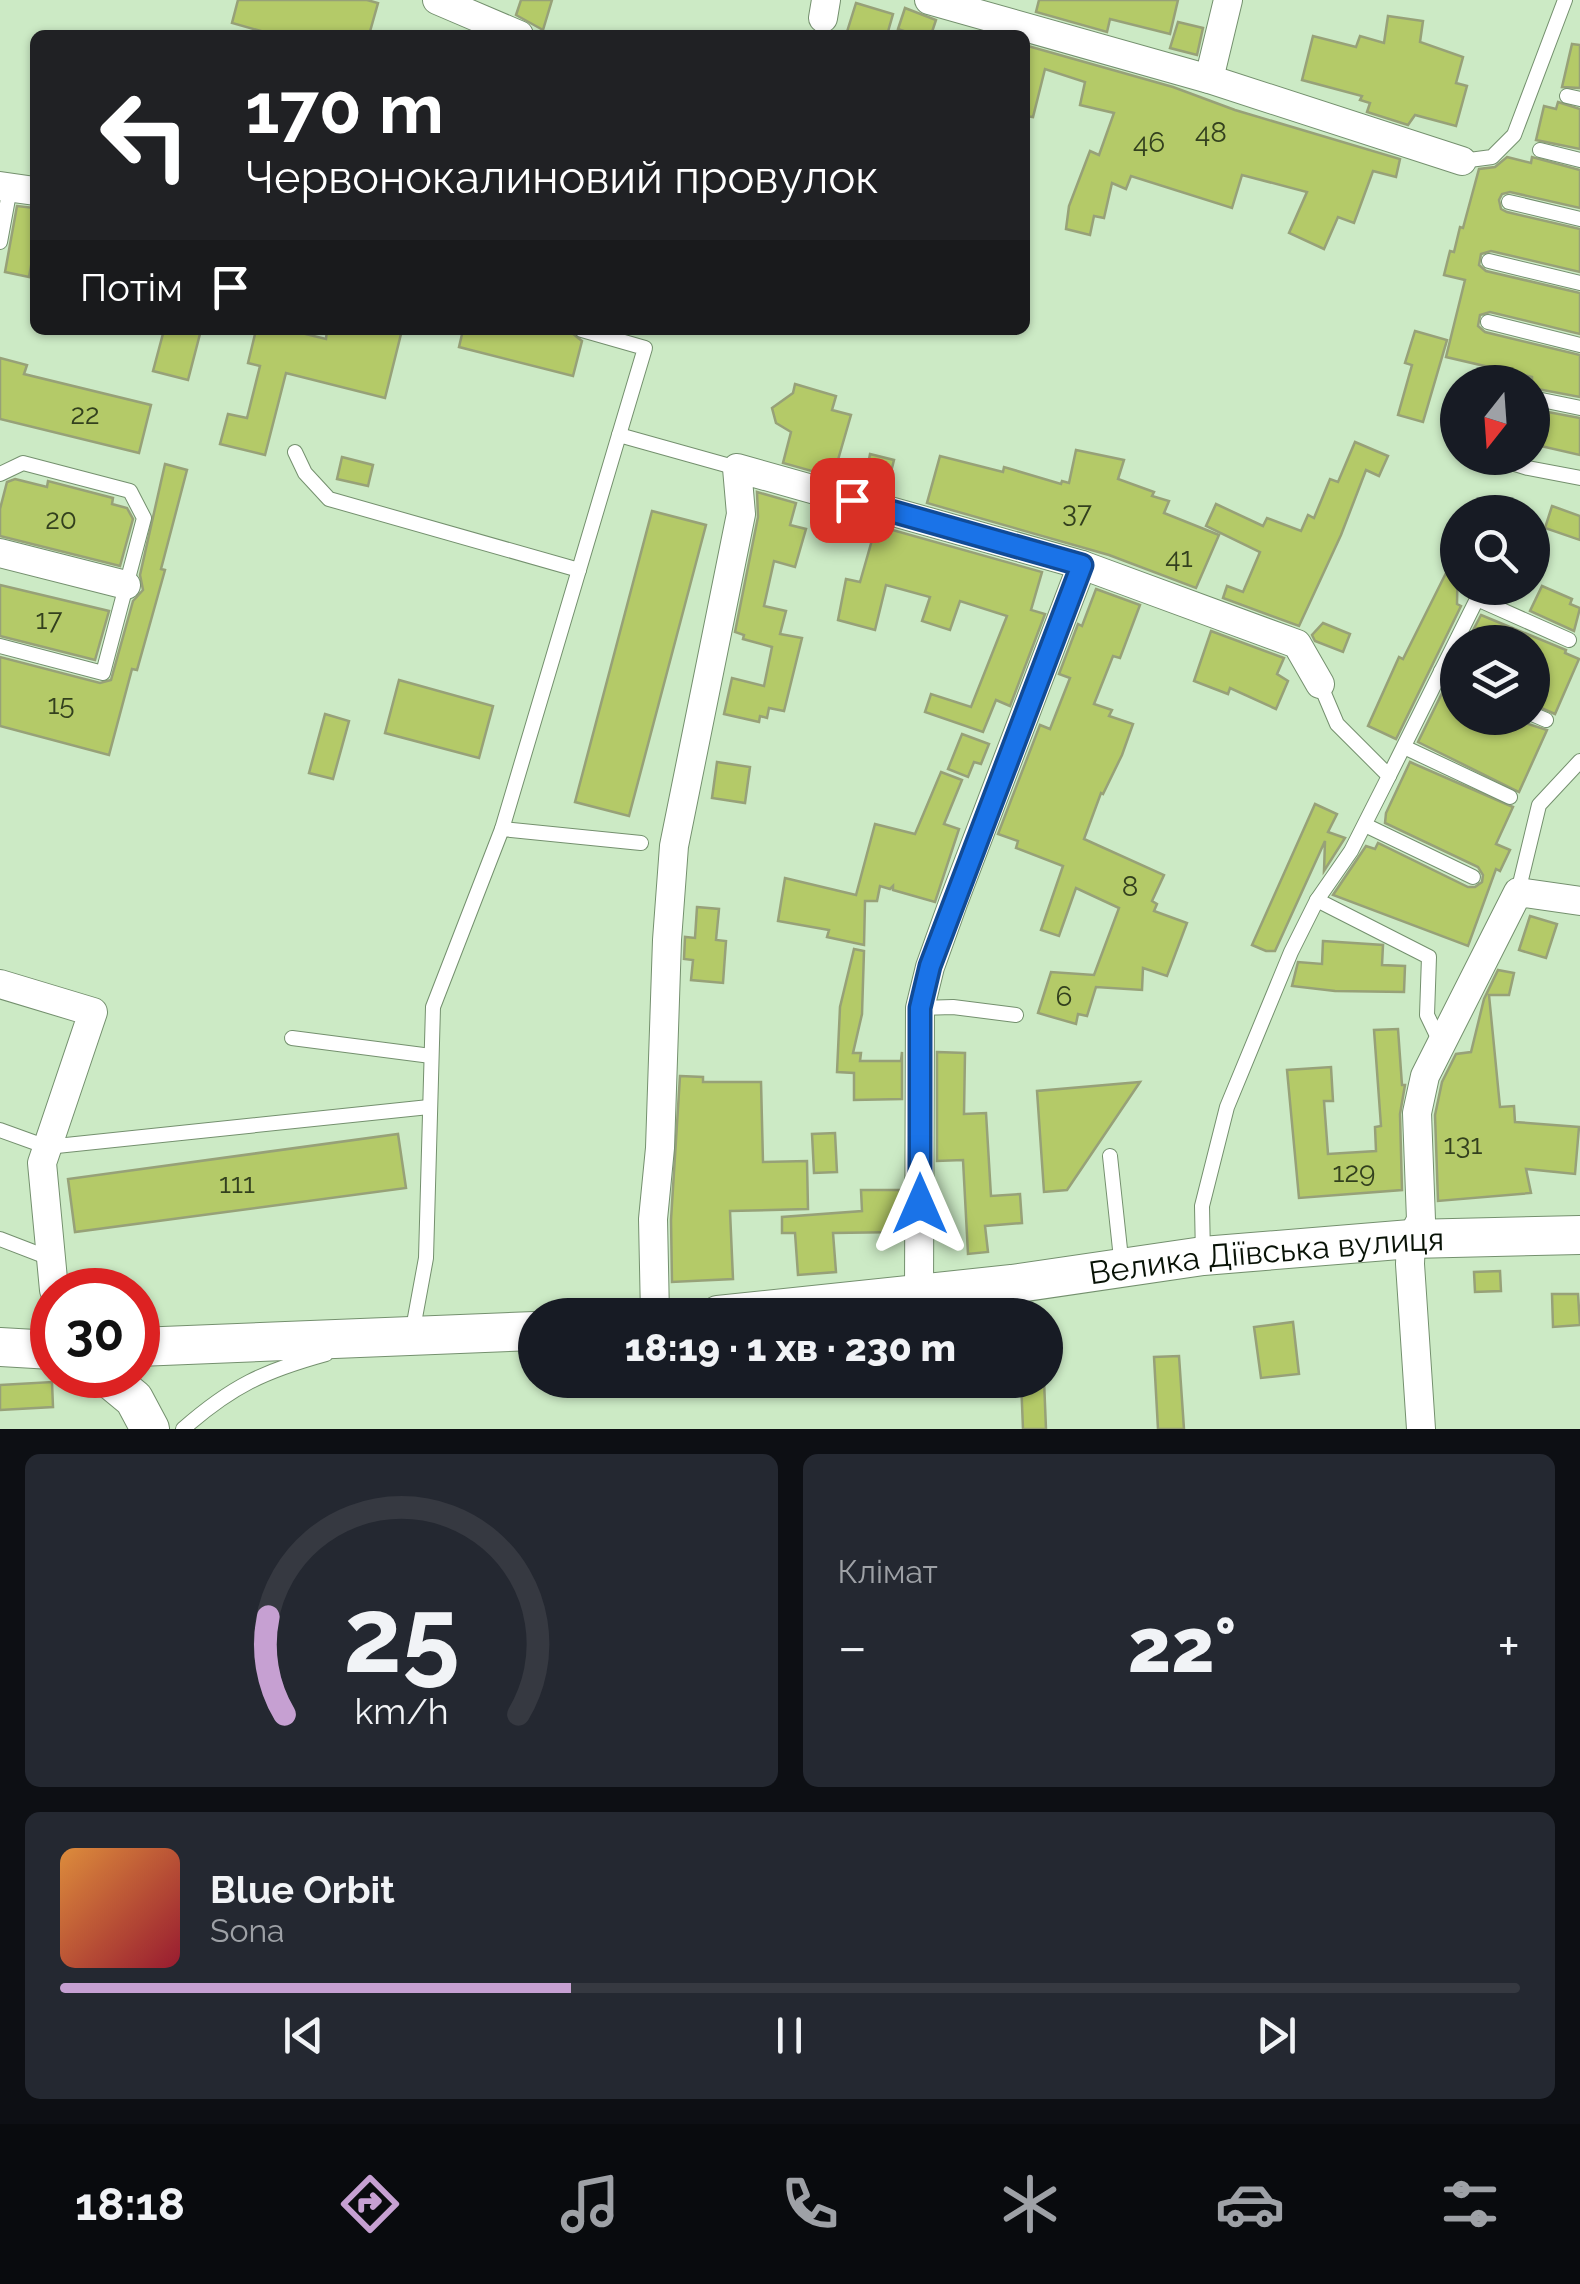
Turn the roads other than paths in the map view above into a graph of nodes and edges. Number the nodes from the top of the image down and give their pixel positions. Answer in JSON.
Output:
{"nodes":[{"id":1,"x":436,"y":0,"type":"edge"},
{"id":2,"x":929,"y":0,"type":"edge"},
{"id":3,"x":1228,"y":0,"type":"edge"},
{"id":4,"x":1564,"y":0,"type":"edge"},
{"id":5,"x":507,"y":30,"type":"edge"},
{"id":6,"x":1209,"y":79,"type":"junction"},
{"id":7,"x":1540,"y":150,"type":"dead end"},
{"id":8,"x":1580,"y":160,"type":"edge"},
{"id":9,"x":1462,"y":161,"type":"joint"},
{"id":10,"x":15,"y":188,"type":"edge"},
{"id":11,"x":1509,"y":202,"type":"dead end"},
{"id":12,"x":1580,"y":219,"type":"edge"},
{"id":13,"x":0,"y":242,"type":"edge"},
{"id":14,"x":1489,"y":261,"type":"dead end"},
{"id":15,"x":1580,"y":283,"type":"edge"},
{"id":16,"x":1488,"y":322,"type":"dead end"},
{"id":17,"x":600,"y":335,"type":"edge"},
{"id":18,"x":1580,"y":345,"type":"edge"},
{"id":19,"x":1550,"y":402,"type":"edge"},
{"id":20,"x":1580,"y":408,"type":"edge"},
{"id":21,"x":620,"y":435,"type":"junction"},
{"id":22,"x":295,"y":452,"type":"dead end"},
{"id":23,"x":736,"y":468,"type":"junction"},
{"id":24,"x":1550,"y":472,"type":"edge"},
{"id":25,"x":0,"y":474,"type":"edge"},
{"id":26,"x":1580,"y":478,"type":"edge"},
{"id":27,"x":0,"y":552,"type":"edge"},
{"id":28,"x":1082,"y":565,"type":"junction"},
{"id":29,"x":579,"y":570,"type":"junction"},
{"id":30,"x":126,"y":584,"type":"junction"},
{"id":31,"x":1464,"y":625,"type":"edge"},
{"id":32,"x":1535,"y":625,"type":"edge"},
{"id":33,"x":1550,"y":632,"type":"edge"},
{"id":34,"x":1569,"y":640,"type":"dead end"},
{"id":35,"x":0,"y":646,"type":"edge"},
{"id":36,"x":1440,"y":675,"type":"edge"},
{"id":37,"x":1320,"y":684,"type":"joint"},
{"id":38,"x":1404,"y":747,"type":"junction"},
{"id":39,"x":1580,"y":761,"type":"edge"},
{"id":40,"x":1389,"y":776,"type":"junction"},
{"id":41,"x":1510,"y":797,"type":"dead end"},
{"id":42,"x":1365,"y":825,"type":"junction"},
{"id":43,"x":502,"y":829,"type":"junction"},
{"id":44,"x":640,"y":843,"type":"dead end"},
{"id":45,"x":1473,"y":877,"type":"dead end"},
{"id":46,"x":1518,"y":892,"type":"junction"},
{"id":47,"x":1318,"y":900,"type":"junction"},
{"id":48,"x":1580,"y":901,"type":"edge"},
{"id":49,"x":0,"y":984,"type":"edge"},
{"id":50,"x":920,"y":1008,"type":"junction"},
{"id":51,"x":1016,"y":1015,"type":"dead end"},
{"id":52,"x":292,"y":1038,"type":"dead end"},
{"id":53,"x":1442,"y":1044,"type":"junction"},
{"id":54,"x":431,"y":1056,"type":"junction"},
{"id":55,"x":430,"y":1107,"type":"junction"},
{"id":56,"x":0,"y":1130,"type":"edge"},
{"id":57,"x":47,"y":1148,"type":"junction"},
{"id":58,"x":1110,"y":1156,"type":"dead end"},
{"id":59,"x":1580,"y":1235,"type":"edge"},
{"id":60,"x":0,"y":1239,"type":"edge"},
{"id":61,"x":1411,"y":1239,"type":"junction"},
{"id":62,"x":1202,"y":1256,"type":"junction"},
{"id":63,"x":53,"y":1259,"type":"junction"},
{"id":64,"x":53,"y":1268,"type":"edge"},
{"id":65,"x":1122,"y":1268,"type":"junction"},
{"id":66,"x":919,"y":1294,"type":"junction"},
{"id":67,"x":654,"y":1298,"type":"edge"},
{"id":68,"x":881,"y":1298,"type":"edge"},
{"id":69,"x":518,"y":1331,"type":"edge"},
{"id":70,"x":395,"y":1338,"type":"junction"},
{"id":71,"x":160,"y":1346,"type":"edge"},
{"id":72,"x":0,"y":1347,"type":"edge"},
{"id":73,"x":30,"y":1347,"type":"edge"},
{"id":74,"x":133,"y":1398,"type":"edge"},
{"id":75,"x":150,"y":1429,"type":"edge"},
{"id":76,"x":183,"y":1429,"type":"edge"},
{"id":77,"x":1421,"y":1429,"type":"edge"}],
"edges":[{"from":1,"to":5,"type":"street"},
{"from":2,"to":6,"type":"street"},
{"from":3,"to":6,"type":"street"},
{"from":4,"to":9,"type":"lane"},
{"from":6,"to":9,"type":"street"},
{"from":7,"to":8,"type":"lane"},
{"from":10,"to":13,"type":"lane"},
{"from":11,"to":12,"type":"lane"},
{"from":14,"to":15,"type":"lane"},
{"from":16,"to":18,"type":"lane"},
{"from":17,"to":21,"type":"lane"},
{"from":19,"to":20,"type":"lane"},
{"from":21,"to":23,"type":"lane"},
{"from":21,"to":29,"type":"lane"},
{"from":22,"to":29,"type":"lane"},
{"from":23,"to":28,"type":"street"},
{"from":23,"to":67,"type":"street"},
{"from":24,"to":26,"type":"lane"},
{"from":25,"to":30,"type":"lane"},
{"from":27,"to":30,"type":"street"},
{"from":28,"to":37,"type":"street"},
{"from":28,"to":50,"type":"street"},
{"from":29,"to":43,"type":"lane"},
{"from":30,"to":35,"type":"lane"},
{"from":31,"to":32,"type":"lane"},
{"from":33,"to":34,"type":"lane"},
{"from":36,"to":38,"type":"lane"},
{"from":37,"to":40,"type":"lane"},
{"from":38,"to":40,"type":"lane"},
{"from":38,"to":41,"type":"lane"},
{"from":39,"to":46,"type":"lane"},
{"from":40,"to":42,"type":"lane"},
{"from":42,"to":45,"type":"lane"},
{"from":42,"to":47,"type":"lane"},
{"from":43,"to":44,"type":"lane"},
{"from":43,"to":54,"type":"lane"},
{"from":46,"to":48,"type":"street"},
{"from":46,"to":53,"type":"street"},
{"from":47,"to":53,"type":"lane"},
{"from":47,"to":62,"type":"lane"},
{"from":49,"to":57,"type":"street"},
{"from":50,"to":51,"type":"lane"},
{"from":50,"to":66,"type":"street"},
{"from":52,"to":54,"type":"lane"},
{"from":53,"to":61,"type":"street"},
{"from":54,"to":55,"type":"lane"},
{"from":55,"to":57,"type":"lane"},
{"from":55,"to":70,"type":"lane"},
{"from":56,"to":57,"type":"lane"},
{"from":57,"to":63,"type":"street"},
{"from":58,"to":65,"type":"lane"},
{"from":59,"to":61,"type":"main road","name":"Велика Діївська вулиця"},
{"from":60,"to":63,"type":"lane"},
{"from":61,"to":62,"type":"main road","name":"Велика Діївська вулиця"},
{"from":61,"to":77,"type":"street"},
{"from":62,"to":65,"type":"main road","name":"Велика Діївська вулиця"},
{"from":63,"to":64,"type":"street"},
{"from":65,"to":66,"type":"main road","name":"Велика Діївська вулиця"},
{"from":66,"to":68,"type":"main road","name":"Велика Діївська вулиця"},
{"from":69,"to":70,"type":"main road"},
{"from":70,"to":71,"type":"main road"},
{"from":70,"to":76,"type":"lane"},
{"from":72,"to":73,"type":"main road"},
{"from":74,"to":75,"type":"main road"}]}
